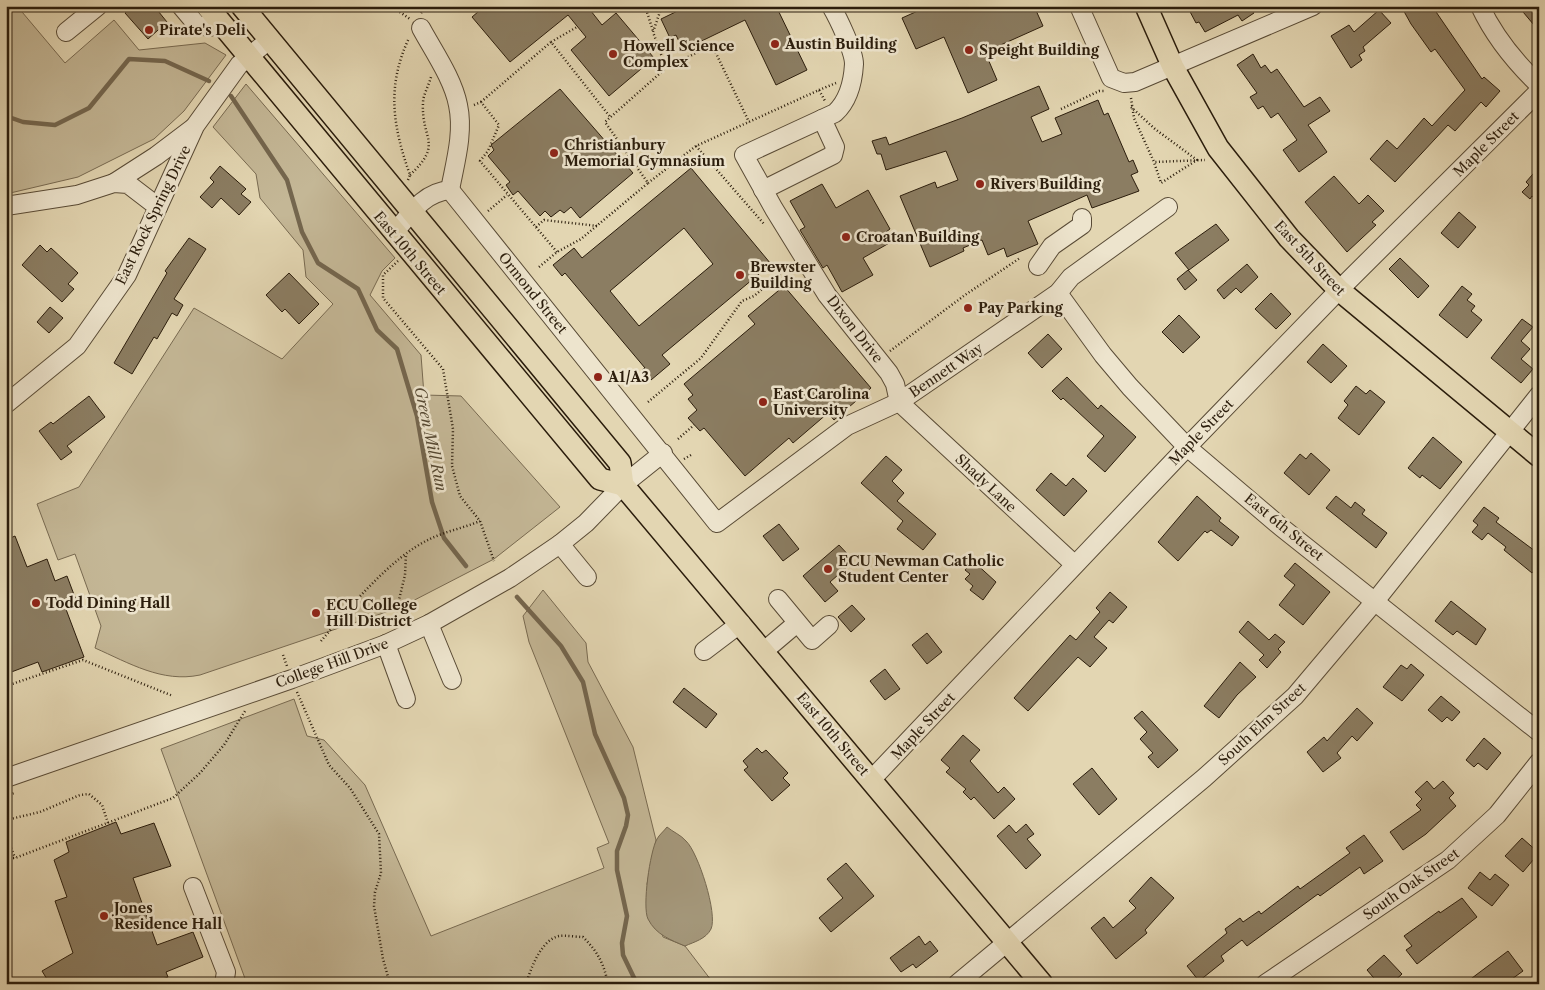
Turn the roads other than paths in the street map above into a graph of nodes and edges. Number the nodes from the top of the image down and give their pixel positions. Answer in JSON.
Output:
{"nodes":[{"id":1,"x":98,"y":6,"type":"edge"},
{"id":2,"x":181,"y":6,"type":"edge"},
{"id":3,"x":207,"y":6,"type":"edge"},
{"id":4,"x":242,"y":6,"type":"edge"},
{"id":5,"x":831,"y":6,"type":"edge"},
{"id":6,"x":1079,"y":6,"type":"edge"},
{"id":7,"x":1146,"y":6,"type":"edge"},
{"id":8,"x":1313,"y":6,"type":"edge"},
{"id":9,"x":1480,"y":6,"type":"edge"},
{"id":10,"x":222,"y":24,"type":"junction"},
{"id":11,"x":417,"y":24,"type":"road end"},
{"id":12,"x":66,"y":32,"type":"dead end"},
{"id":13,"x":270,"y":39,"type":"junction"},
{"id":14,"x":250,"y":57,"type":"junction"},
{"id":15,"x":1173,"y":67,"type":"junction"},
{"id":16,"x":1539,"y":85,"type":"edge"},
{"id":17,"x":1539,"y":91,"type":"edge"},
{"id":18,"x":827,"y":117,"type":"junction"},
{"id":19,"x":196,"y":126,"type":"junction"},
{"id":20,"x":114,"y":183,"type":"junction"},
{"id":21,"x":450,"y":190,"type":"junction"},
{"id":22,"x":763,"y":190,"type":"junction"},
{"id":23,"x":6,"y":206,"type":"edge"},
{"id":24,"x":158,"y":207,"type":"junction"},
{"id":25,"x":1168,"y":207,"type":"dead end"},
{"id":26,"x":413,"y":210,"type":"junction"},
{"id":27,"x":1082,"y":218,"type":"dead end"},
{"id":28,"x":394,"y":233,"type":"junction"},
{"id":29,"x":1038,"y":266,"type":"dead end"},
{"id":30,"x":1339,"y":290,"type":"junction"},
{"id":31,"x":1058,"y":293,"type":"junction"},
{"id":32,"x":1539,"y":395,"type":"edge"},
{"id":33,"x":899,"y":402,"type":"junction"},
{"id":34,"x":6,"y":404,"type":"edge"},
{"id":35,"x":1508,"y":432,"type":"junction"},
{"id":36,"x":1187,"y":447,"type":"junction"},
{"id":37,"x":663,"y":453,"type":"junction"},
{"id":38,"x":1539,"y":456,"type":"edge"},
{"id":39,"x":623,"y":485,"type":"junction"},
{"id":40,"x":717,"y":523,"type":"joint"},
{"id":41,"x":560,"y":544,"type":"junction"},
{"id":42,"x":1074,"y":564,"type":"junction"},
{"id":43,"x":587,"y":577,"type":"dead end"},
{"id":44,"x":778,"y":599,"type":"dead end"},
{"id":45,"x":1376,"y":600,"type":"junction"},
{"id":46,"x":741,"y":623,"type":"junction"},
{"id":47,"x":797,"y":623,"type":"junction"},
{"id":48,"x":429,"y":624,"type":"junction"},
{"id":49,"x":829,"y":625,"type":"dead end"},
{"id":50,"x":386,"y":644,"type":"junction"},
{"id":51,"x":704,"y":651,"type":"dead end"},
{"id":52,"x":764,"y":652,"type":"junction"},
{"id":53,"x":452,"y":680,"type":"dead end"},
{"id":54,"x":406,"y":699,"type":"dead end"},
{"id":55,"x":1539,"y":732,"type":"edge"},
{"id":56,"x":1539,"y":762,"type":"edge"},
{"id":57,"x":6,"y":778,"type":"edge"},
{"id":58,"x":871,"y":780,"type":"junction"},
{"id":59,"x":193,"y":887,"type":"dead end"},
{"id":60,"x":1007,"y":941,"type":"junction"},
{"id":61,"x":224,"y":984,"type":"edge"},
{"id":62,"x":956,"y":984,"type":"edge"},
{"id":63,"x":1042,"y":984,"type":"edge"},
{"id":64,"x":1265,"y":984,"type":"edge"}],
"edges":[{"from":1,"to":12,"type":"street"},
{"from":2,"to":10,"type":"street"},
{"from":3,"to":10,"type":"main road","name":"East 10th Street"},
{"from":4,"to":13,"type":"main road","name":"East 10th Street"},
{"from":5,"to":18,"type":"street"},
{"from":6,"to":15,"type":"street"},
{"from":7,"to":15,"type":"main road","name":"East 5th Street"},
{"from":8,"to":15,"type":"street"},
{"from":9,"to":16,"type":"street"},
{"from":10,"to":14,"type":"main road","name":"East 10th Street"},
{"from":11,"to":21,"type":"street"},
{"from":13,"to":14,"type":"street","name":"East Rock Spring Drive"},
{"from":13,"to":26,"type":"main road","name":"East 10th Street"},
{"from":14,"to":19,"type":"street","name":"East Rock Spring Drive"},
{"from":14,"to":28,"type":"main road","name":"East 10th Street"},
{"from":15,"to":30,"type":"main road","name":"East 5th Street"},
{"from":17,"to":30,"type":"street","name":"Maple Street"},
{"from":18,"to":22,"type":"street"},
{"from":18,"to":22,"type":"street","name":"Dixon Drive"},
{"from":19,"to":20,"type":"street"},
{"from":19,"to":24,"type":"street","name":"East Rock Spring Drive"},
{"from":20,"to":23,"type":"street"},
{"from":20,"to":24,"type":"street"},
{"from":21,"to":26,"type":"street"},
{"from":21,"to":37,"type":"street","name":"Ormond Street"},
{"from":22,"to":33,"type":"street","name":"Dixon Drive"},
{"from":24,"to":34,"type":"street","name":"East Rock Spring Drive"},
{"from":25,"to":31,"type":"street","name":"Bennett Way"},
{"from":26,"to":28,"type":"street"},
{"from":26,"to":39,"type":"main road","name":"East 10th Street"},
{"from":27,"to":29,"type":"street"},
{"from":28,"to":39,"type":"main road","name":"East 10th Street"},
{"from":30,"to":35,"type":"main road","name":"East 5th Street"},
{"from":30,"to":36,"type":"street","name":"Maple Street"},
{"from":31,"to":33,"type":"street","name":"Bennett Way"},
{"from":31,"to":36,"type":"street","name":"East 6th Street"},
{"from":32,"to":35,"type":"street","name":"South Elm Street"},
{"from":33,"to":40,"type":"street","name":"Bennett Way"},
{"from":33,"to":42,"type":"street","name":"Shady Lane"},
{"from":35,"to":38,"type":"main road","name":"East 5th Street"},
{"from":35,"to":45,"type":"street","name":"South Elm Street"},
{"from":36,"to":42,"type":"street","name":"Maple Street"},
{"from":36,"to":45,"type":"street","name":"East 6th Street"},
{"from":37,"to":39,"type":"street"},
{"from":37,"to":40,"type":"street","name":"Ormond Street"},
{"from":39,"to":41,"type":"street","name":"College Hill Drive"},
{"from":39,"to":46,"type":"main road","name":"East 10th Street"},
{"from":41,"to":43,"type":"street"},
{"from":41,"to":48,"type":"street","name":"College Hill Drive"},
{"from":42,"to":58,"type":"street","name":"Maple Street"},
{"from":44,"to":47,"type":"street"},
{"from":45,"to":55,"type":"street","name":"East 6th Street"},
{"from":45,"to":60,"type":"street","name":"South Elm Street"},
{"from":46,"to":51,"type":"street"},
{"from":46,"to":52,"type":"main road","name":"East 10th Street"},
{"from":47,"to":49,"type":"street"},
{"from":47,"to":52,"type":"street"},
{"from":48,"to":50,"type":"street","name":"College Hill Drive"},
{"from":48,"to":53,"type":"street"},
{"from":50,"to":54,"type":"street"},
{"from":50,"to":57,"type":"street","name":"College Hill Drive"},
{"from":52,"to":58,"type":"main road","name":"East 10th Street"},
{"from":56,"to":64,"type":"street","name":"South Oak Street"},
{"from":58,"to":60,"type":"main road","name":"East 10th Street"},
{"from":59,"to":61,"type":"street"},
{"from":60,"to":62,"type":"street","name":"South Elm Street"},
{"from":60,"to":63,"type":"main road","name":"East 10th Street"}]}
